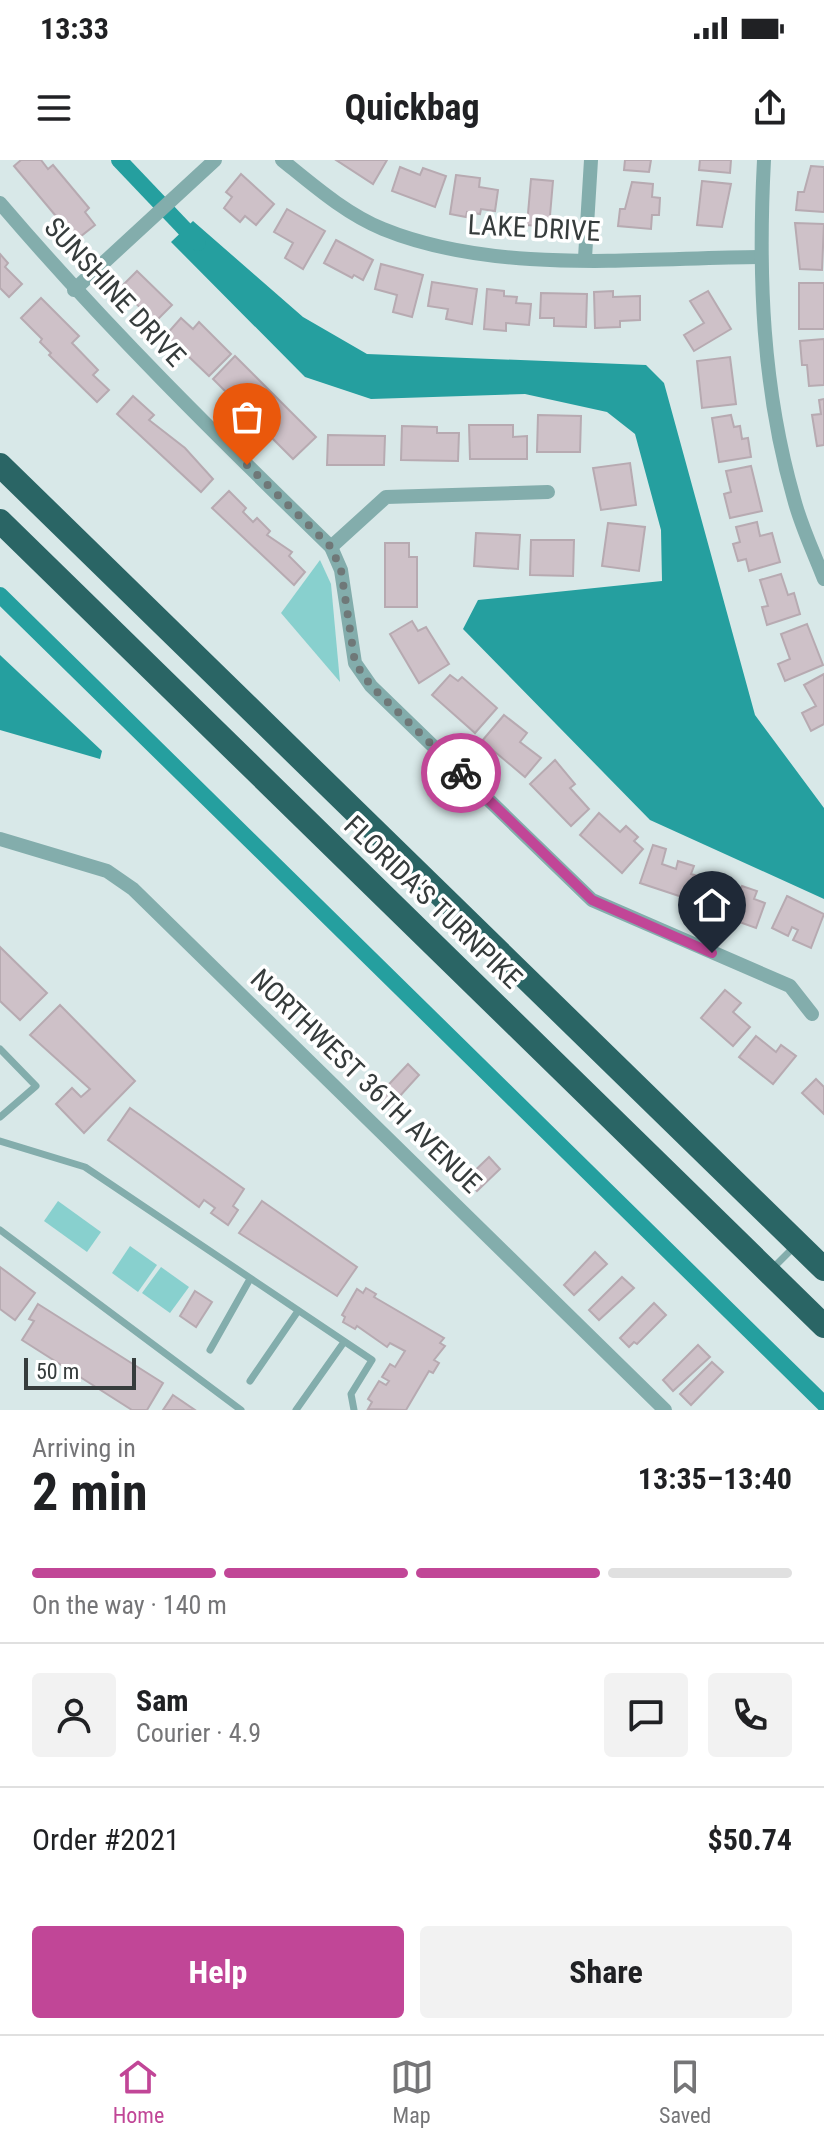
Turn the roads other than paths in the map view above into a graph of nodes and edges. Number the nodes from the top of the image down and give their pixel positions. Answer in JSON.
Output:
{"nodes":[{"id":1,"x":215,"y":160,"type":"edge"},
{"id":2,"x":282,"y":160,"type":"edge"},
{"id":3,"x":591,"y":160,"type":"edge"},
{"id":4,"x":764,"y":160,"type":"edge"},
{"id":5,"x":0,"y":203,"type":"edge"},
{"id":6,"x":759,"y":257,"type":"junction"},
{"id":7,"x":585,"y":258,"type":"junction"},
{"id":8,"x":74,"y":290,"type":"junction"},
{"id":9,"x":0,"y":465,"type":"edge"},
{"id":10,"x":548,"y":492,"type":"dead end"},
{"id":11,"x":0,"y":521,"type":"edge"},
{"id":12,"x":331,"y":547,"type":"junction"},
{"id":13,"x":824,"y":579,"type":"edge"},
{"id":14,"x":0,"y":839,"type":"edge"},
{"id":15,"x":812,"y":1014,"type":"dead end"},
{"id":16,"x":0,"y":1049,"type":"edge"},
{"id":17,"x":0,"y":1117,"type":"edge"},
{"id":18,"x":0,"y":1141,"type":"edge"},
{"id":19,"x":0,"y":1230,"type":"edge"},
{"id":20,"x":798,"y":1244,"type":"junction"},
{"id":21,"x":824,"y":1269,"type":"edge"},
{"id":22,"x":769,"y":1272,"type":"junction"},
{"id":23,"x":250,"y":1279,"type":"junction"},
{"id":24,"x":298,"y":1311,"type":"junction"},
{"id":25,"x":824,"y":1326,"type":"edge"},
{"id":26,"x":344,"y":1342,"type":"junction"},
{"id":27,"x":210,"y":1350,"type":"dead end"},
{"id":28,"x":250,"y":1381,"type":"dead end"},
{"id":29,"x":658,"y":1408,"type":"edge"},
{"id":30,"x":241,"y":1410,"type":"edge"},
{"id":31,"x":296,"y":1410,"type":"edge"},
{"id":32,"x":354,"y":1410,"type":"edge"}],
"edges":[{"from":1,"to":8,"type":"street"},
{"from":2,"to":7,"type":"street","name":"LAKE DRIVE"},
{"from":3,"to":7,"type":"street"},
{"from":4,"to":6,"type":"street"},
{"from":5,"to":8,"type":"street","name":"SUNSHINE DRIVE"},
{"from":6,"to":7,"type":"street","name":"LAKE DRIVE"},
{"from":6,"to":13,"type":"street"},
{"from":8,"to":12,"type":"street","name":"SUNSHINE DRIVE"},
{"from":9,"to":20,"type":"highway","name":"FLORIDA'S TURNPIKE"},
{"from":10,"to":12,"type":"street"},
{"from":11,"to":22,"type":"highway","name":"FLORIDA'S TURNPIKE"},
{"from":12,"to":15,"type":"street","name":"SUNSHINE DRIVE"},
{"from":14,"to":29,"type":"street","name":"NORTHWEST 36TH AVENUE"},
{"from":16,"to":17,"type":"lane"},
{"from":18,"to":23,"type":"lane"},
{"from":19,"to":30,"type":"lane"},
{"from":20,"to":21,"type":"highway","name":"FLORIDA'S TURNPIKE"},
{"from":20,"to":22,"type":"lane"},
{"from":22,"to":25,"type":"highway","name":"FLORIDA'S TURNPIKE"},
{"from":23,"to":24,"type":"lane"},
{"from":23,"to":27,"type":"lane"},
{"from":24,"to":26,"type":"lane"},
{"from":24,"to":28,"type":"lane"},
{"from":26,"to":31,"type":"lane"},
{"from":26,"to":32,"type":"lane"}]}
